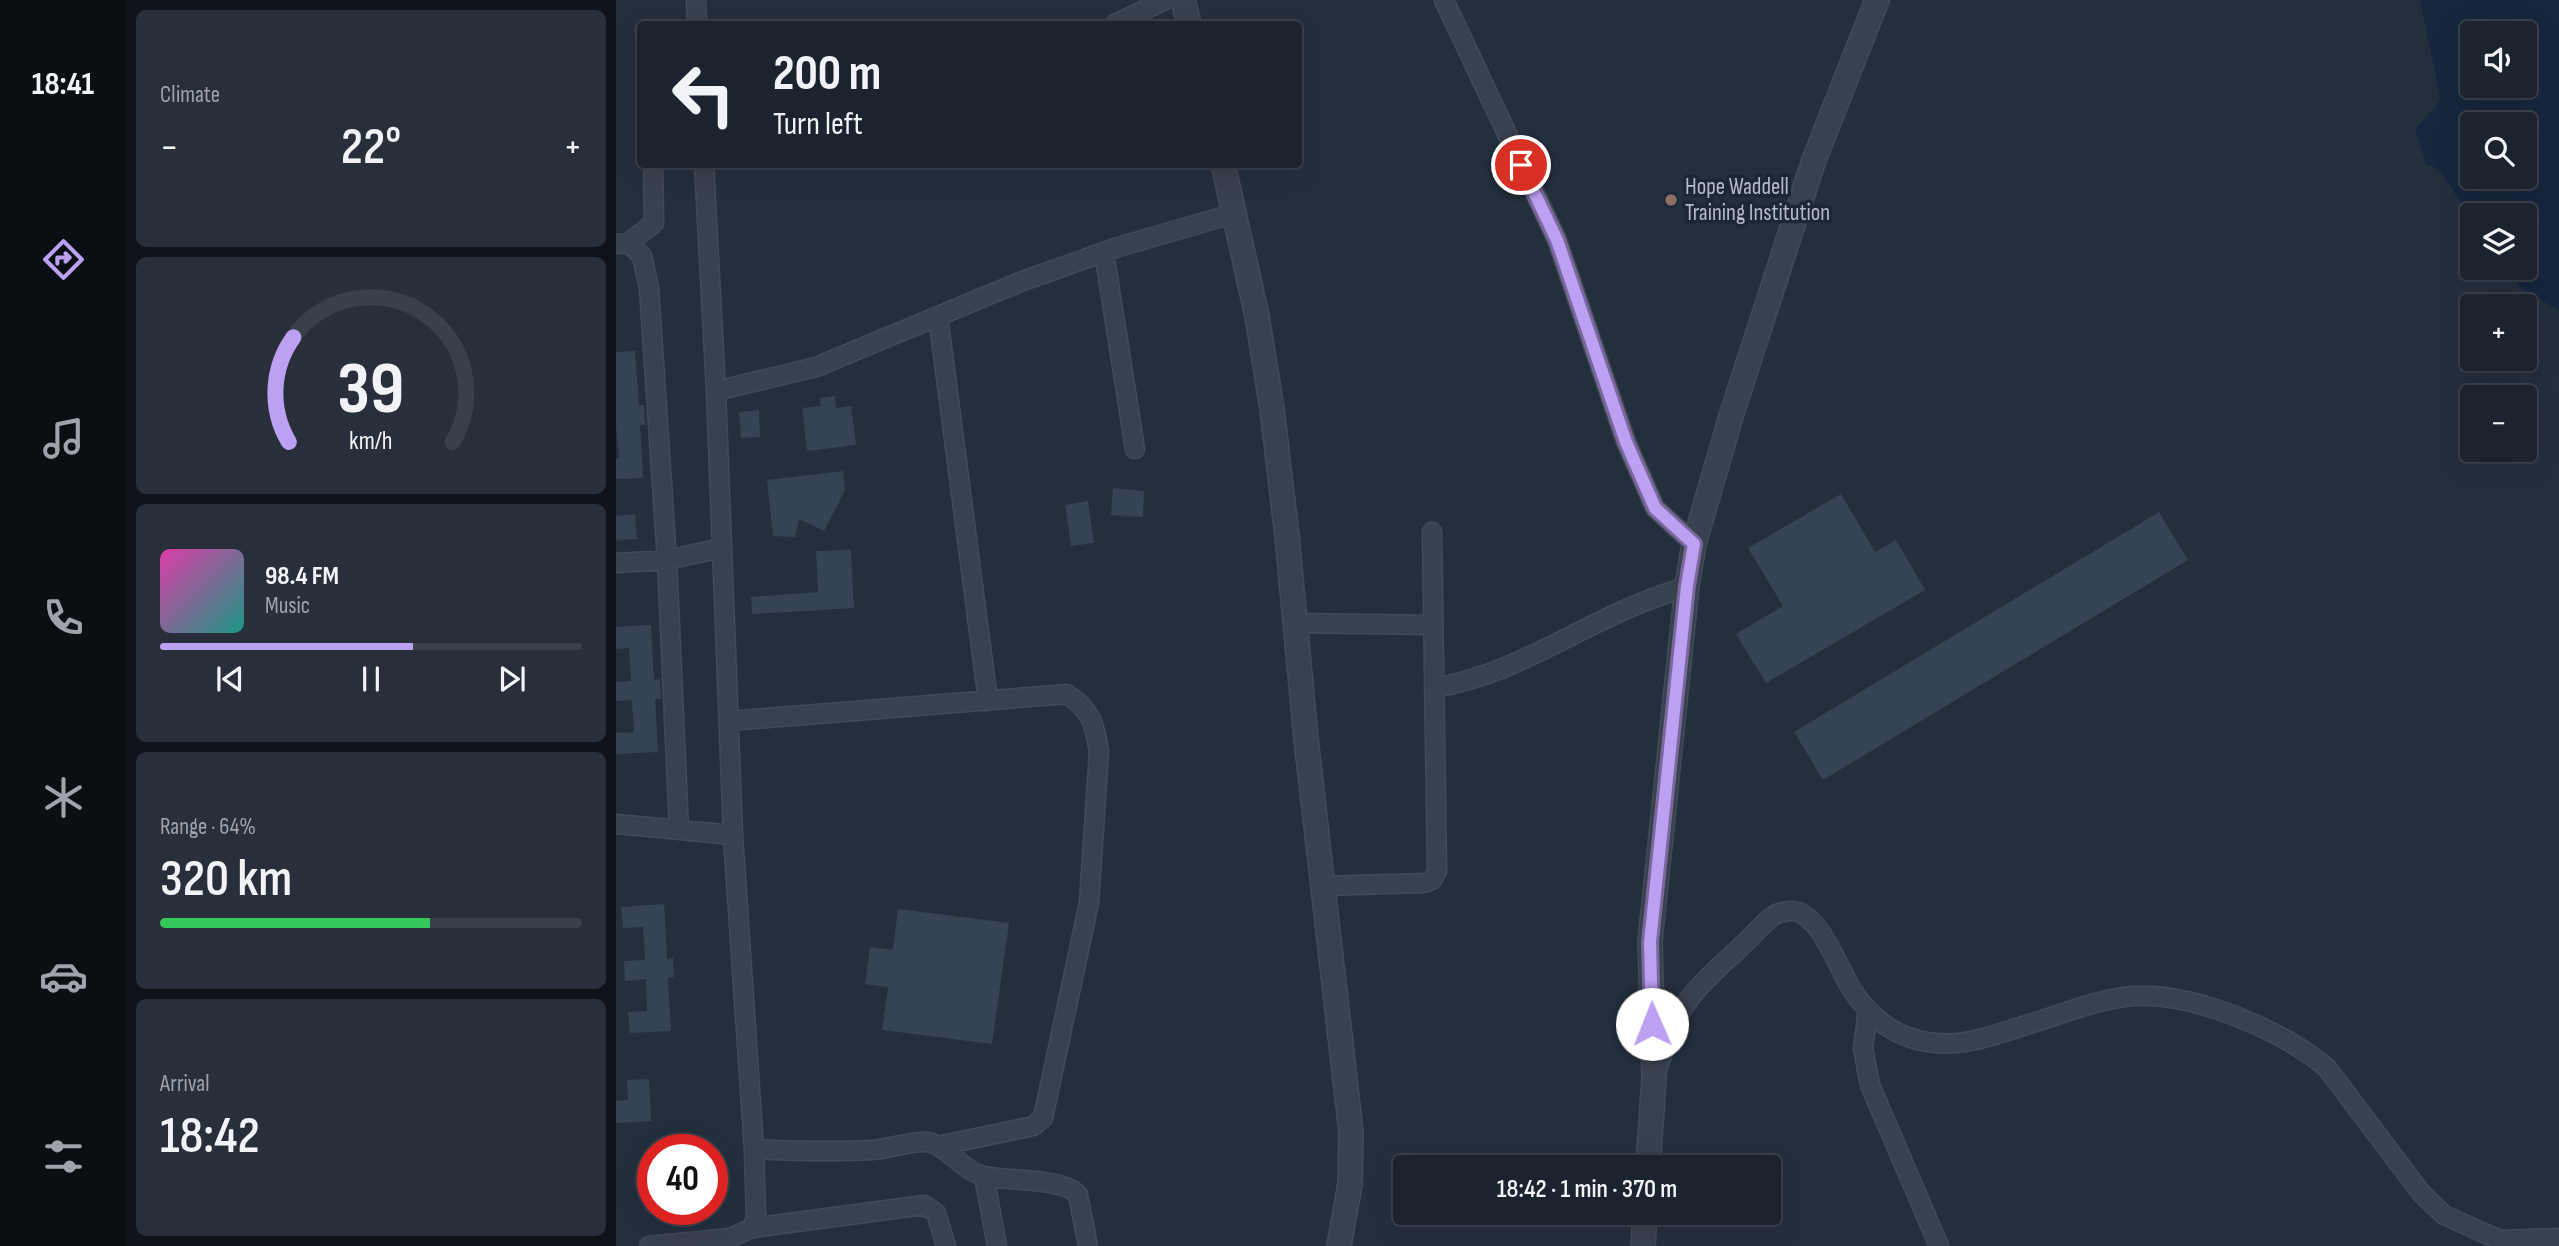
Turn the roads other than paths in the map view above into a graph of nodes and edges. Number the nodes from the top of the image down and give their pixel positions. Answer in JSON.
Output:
{"nodes":[{"id":1,"x":695,"y":0,"type":"edge"},
{"id":2,"x":1165,"y":0,"type":"edge"},
{"id":3,"x":1182,"y":0,"type":"edge"},
{"id":4,"x":1444,"y":0,"type":"edge"},
{"id":5,"x":1877,"y":0,"type":"edge"},
{"id":6,"x":697,"y":21,"type":"edge"},
{"id":7,"x":1121,"y":21,"type":"edge"},
{"id":8,"x":1188,"y":21,"type":"edge"},
{"id":9,"x":653,"y":168,"type":"edge"},
{"id":10,"x":704,"y":168,"type":"edge"},
{"id":11,"x":1224,"y":168,"type":"edge"},
{"id":12,"x":1236,"y":213,"type":"junction"},
{"id":13,"x":622,"y":244,"type":"edge"},
{"id":14,"x":1104,"y":252,"type":"junction"},
{"id":15,"x":938,"y":316,"type":"junction"},
{"id":16,"x":716,"y":391,"type":"junction"},
{"id":17,"x":1135,"y":449,"type":"dead end"},
{"id":18,"x":1432,"y":531,"type":"dead end"},
{"id":19,"x":1694,"y":544,"type":"junction"},
{"id":20,"x":721,"y":548,"type":"junction"},
{"id":21,"x":667,"y":560,"type":"junction"},
{"id":22,"x":616,"y":563,"type":"edge"},
{"id":23,"x":1687,"y":586,"type":"junction"},
{"id":24,"x":1295,"y":623,"type":"junction"},
{"id":25,"x":1433,"y":625,"type":"junction"},
{"id":26,"x":1434,"y":688,"type":"junction"},
{"id":27,"x":988,"y":701,"type":"junction"},
{"id":28,"x":729,"y":721,"type":"junction"},
{"id":29,"x":616,"y":824,"type":"edge"},
{"id":30,"x":679,"y":830,"type":"junction"},
{"id":31,"x":733,"y":835,"type":"junction"},
{"id":32,"x":1323,"y":886,"type":"junction"},
{"id":33,"x":1868,"y":1010,"type":"junction"},
{"id":34,"x":1654,"y":1079,"type":"junction"},
{"id":35,"x":938,"y":1146,"type":"junction"},
{"id":36,"x":754,"y":1149,"type":"junction"},
{"id":37,"x":1649,"y":1155,"type":"edge"},
{"id":38,"x":984,"y":1176,"type":"junction"},
{"id":39,"x":1644,"y":1225,"type":"edge"},
{"id":40,"x":752,"y":1228,"type":"junction"},
{"id":41,"x":2559,"y":1238,"type":"edge"},
{"id":42,"x":649,"y":1246,"type":"edge"},
{"id":43,"x":946,"y":1246,"type":"edge"},
{"id":44,"x":997,"y":1246,"type":"edge"},
{"id":45,"x":1088,"y":1246,"type":"edge"},
{"id":46,"x":1339,"y":1246,"type":"edge"},
{"id":47,"x":1643,"y":1246,"type":"edge"},
{"id":48,"x":1939,"y":1246,"type":"edge"}],
"edges":[{"from":1,"to":6,"type":"street"},
{"from":2,"to":7,"type":"street"},
{"from":3,"to":8,"type":"street"},
{"from":4,"to":19,"type":"street"},
{"from":5,"to":19,"type":"street"},
{"from":9,"to":13,"type":"street"},
{"from":10,"to":16,"type":"street"},
{"from":11,"to":12,"type":"street"},
{"from":12,"to":14,"type":"street"},
{"from":12,"to":24,"type":"street"},
{"from":13,"to":21,"type":"street"},
{"from":14,"to":15,"type":"street"},
{"from":14,"to":17,"type":"street"},
{"from":15,"to":16,"type":"street"},
{"from":15,"to":27,"type":"street"},
{"from":16,"to":20,"type":"street"},
{"from":18,"to":25,"type":"street"},
{"from":19,"to":23,"type":"street"},
{"from":20,"to":21,"type":"street"},
{"from":20,"to":28,"type":"street"},
{"from":21,"to":22,"type":"street"},
{"from":21,"to":30,"type":"street"},
{"from":23,"to":26,"type":"street"},
{"from":23,"to":34,"type":"street"},
{"from":24,"to":25,"type":"street"},
{"from":24,"to":32,"type":"street"},
{"from":25,"to":26,"type":"street"},
{"from":26,"to":32,"type":"street"},
{"from":27,"to":28,"type":"street"},
{"from":27,"to":35,"type":"street"},
{"from":28,"to":31,"type":"street"},
{"from":29,"to":30,"type":"street"},
{"from":30,"to":31,"type":"street"},
{"from":31,"to":36,"type":"street"},
{"from":32,"to":46,"type":"street"},
{"from":33,"to":34,"type":"street"},
{"from":33,"to":41,"type":"street"},
{"from":33,"to":48,"type":"street"},
{"from":34,"to":37,"type":"street"},
{"from":35,"to":36,"type":"street"},
{"from":35,"to":38,"type":"street"},
{"from":36,"to":40,"type":"street"},
{"from":38,"to":44,"type":"street"},
{"from":38,"to":45,"type":"street"},
{"from":39,"to":47,"type":"street"},
{"from":40,"to":42,"type":"street"},
{"from":40,"to":43,"type":"street"}]}
